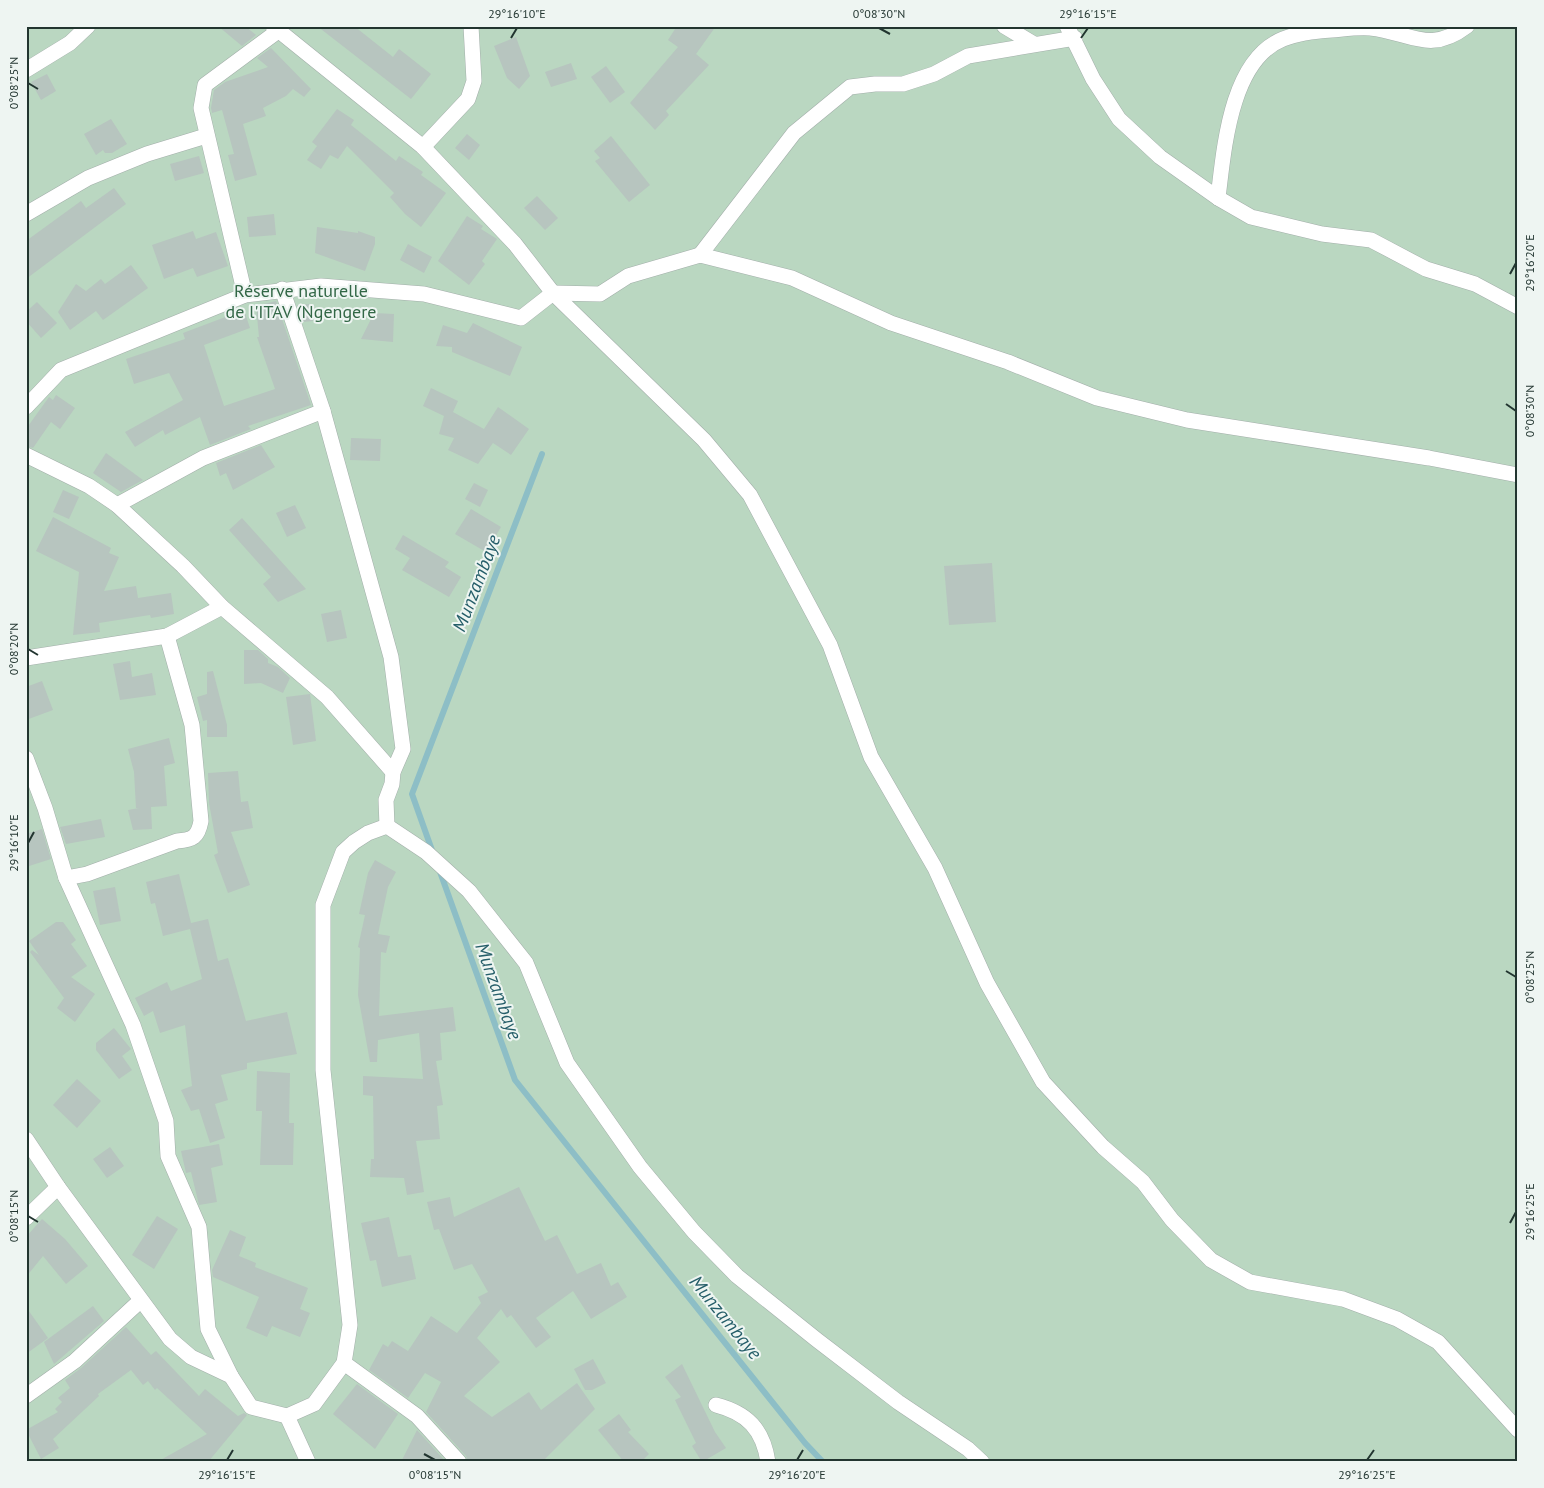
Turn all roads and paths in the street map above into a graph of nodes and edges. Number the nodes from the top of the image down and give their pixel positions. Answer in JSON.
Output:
{"nodes":[{"id":1,"x":88,"y":26,"type":"edge"},
{"id":2,"x":471,"y":26,"type":"edge"},
{"id":3,"x":1004,"y":26,"type":"edge"},
{"id":4,"x":1467,"y":26,"type":"edge"},
{"id":5,"x":275,"y":28,"type":"edge"},
{"id":6,"x":1071,"y":32,"type":"edge"},
{"id":7,"x":1034,"y":44,"type":"junction"},
{"id":8,"x":26,"y":70,"type":"edge"},
{"id":9,"x":206,"y":136,"type":"junction"},
{"id":10,"x":423,"y":147,"type":"junction"},
{"id":11,"x":1218,"y":198,"type":"junction"},
{"id":12,"x":26,"y":214,"type":"edge"},
{"id":13,"x":700,"y":255,"type":"junction"},
{"id":14,"x":282,"y":289,"type":"junction"},
{"id":15,"x":553,"y":293,"type":"junction"},
{"id":16,"x":245,"y":295,"type":"junction"},
{"id":17,"x":1518,"y":307,"type":"edge"},
{"id":18,"x":26,"y":407,"type":"edge"},
{"id":19,"x":323,"y":412,"type":"junction"},
{"id":20,"x":26,"y":455,"type":"edge"},
{"id":21,"x":1518,"y":475,"type":"edge"},
{"id":22,"x":117,"y":505,"type":"junction"},
{"id":23,"x":222,"y":607,"type":"junction"},
{"id":24,"x":167,"y":636,"type":"junction"},
{"id":25,"x":26,"y":658,"type":"edge"},
{"id":26,"x":26,"y":758,"type":"edge"},
{"id":27,"x":392,"y":772,"type":"junction"},
{"id":28,"x":387,"y":826,"type":"junction"},
{"id":29,"x":66,"y":878,"type":"junction"},
{"id":30,"x":26,"y":1139,"type":"edge"},
{"id":31,"x":58,"y":1187,"type":"junction"},
{"id":32,"x":26,"y":1218,"type":"edge"},
{"id":33,"x":140,"y":1301,"type":"junction"},
{"id":34,"x":344,"y":1363,"type":"junction"},
{"id":35,"x":231,"y":1376,"type":"junction"},
{"id":36,"x":26,"y":1396,"type":"edge"},
{"id":37,"x":716,"y":1405,"type":"dead end"},
{"id":38,"x":287,"y":1416,"type":"junction"},
{"id":39,"x":1518,"y":1430,"type":"edge"},
{"id":40,"x":308,"y":1462,"type":"edge"},
{"id":41,"x":459,"y":1462,"type":"edge"},
{"id":42,"x":768,"y":1462,"type":"edge"},
{"id":43,"x":982,"y":1462,"type":"edge"}],
"edges":[{"from":1,"to":8,"type":"street"},
{"from":2,"to":10,"type":"street"},
{"from":3,"to":7,"type":"street"},
{"from":4,"to":11,"type":"street"},
{"from":5,"to":9,"type":"street"},
{"from":5,"to":10,"type":"street"},
{"from":6,"to":7,"type":"street"},
{"from":6,"to":11,"type":"street"},
{"from":7,"to":13,"type":"street"},
{"from":9,"to":12,"type":"street"},
{"from":9,"to":16,"type":"street"},
{"from":10,"to":15,"type":"street"},
{"from":11,"to":17,"type":"street"},
{"from":13,"to":15,"type":"street"},
{"from":13,"to":21,"type":"street"},
{"from":14,"to":15,"type":"street"},
{"from":14,"to":16,"type":"street"},
{"from":14,"to":19,"type":"street"},
{"from":15,"to":39,"type":"street"},
{"from":16,"to":18,"type":"street"},
{"from":19,"to":22,"type":"street"},
{"from":19,"to":27,"type":"street"},
{"from":20,"to":22,"type":"street"},
{"from":22,"to":23,"type":"street"},
{"from":23,"to":24,"type":"street"},
{"from":23,"to":27,"type":"street"},
{"from":24,"to":25,"type":"street"},
{"from":24,"to":29,"type":"street"},
{"from":26,"to":29,"type":"street"},
{"from":27,"to":28,"type":"street"},
{"from":28,"to":34,"type":"street"},
{"from":28,"to":43,"type":"street"},
{"from":29,"to":35,"type":"street"},
{"from":30,"to":31,"type":"street"},
{"from":31,"to":32,"type":"street"},
{"from":31,"to":33,"type":"street"},
{"from":33,"to":35,"type":"street"},
{"from":33,"to":36,"type":"street"},
{"from":34,"to":38,"type":"street"},
{"from":34,"to":41,"type":"street"},
{"from":35,"to":38,"type":"street"},
{"from":37,"to":42,"type":"street"},
{"from":38,"to":40,"type":"street"}]}
